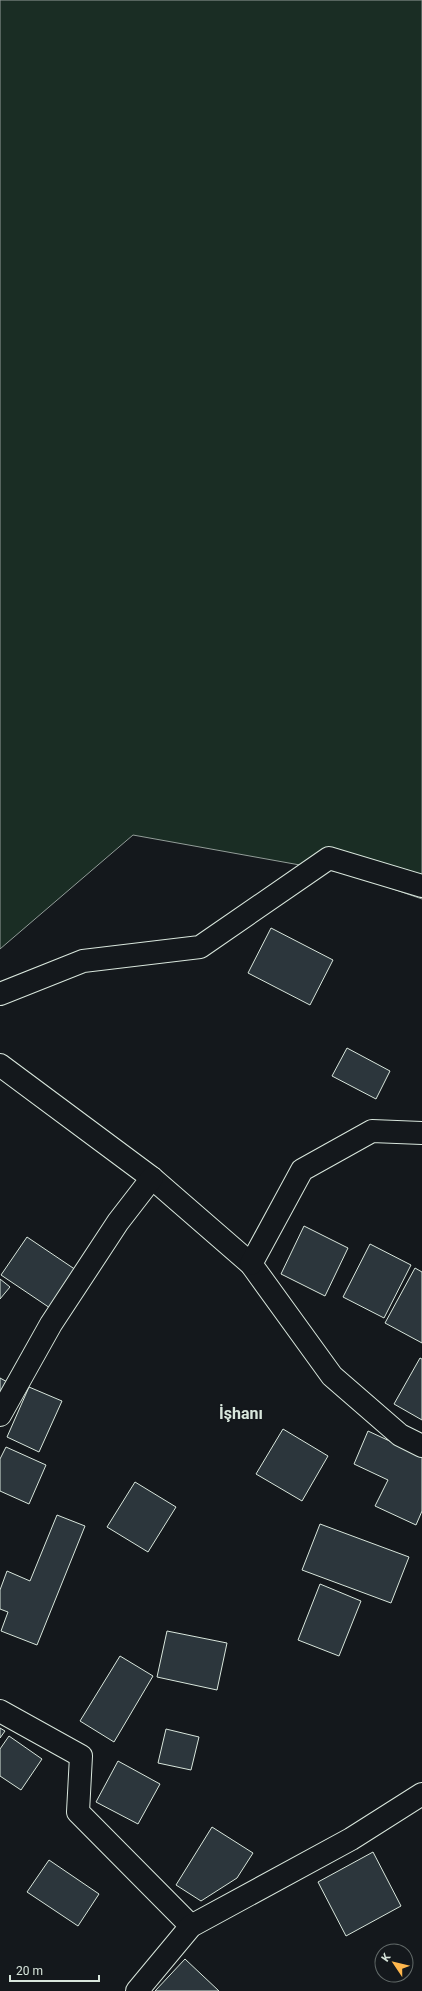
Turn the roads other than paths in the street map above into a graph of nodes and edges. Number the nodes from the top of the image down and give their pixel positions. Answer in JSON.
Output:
{"nodes":[{"id":1,"x":422,"y":886,"type":"edge"},
{"id":2,"x":0,"y":994,"type":"edge"},
{"id":3,"x":0,"y":1065,"type":"edge"},
{"id":4,"x":422,"y":1133,"type":"edge"},
{"id":5,"x":152,"y":1178,"type":"junction"},
{"id":6,"x":251,"y":1264,"type":"junction"},
{"id":7,"x":0,"y":1415,"type":"edge"},
{"id":8,"x":422,"y":1446,"type":"edge"},
{"id":9,"x":0,"y":1712,"type":"edge"},
{"id":10,"x":422,"y":1794,"type":"edge"},
{"id":11,"x":191,"y":1926,"type":"junction"},
{"id":12,"x":138,"y":1991,"type":"edge"}],
"edges":[{"from":1,"to":2,"type":"street"},
{"from":3,"to":5,"type":"street"},
{"from":4,"to":6,"type":"street"},
{"from":5,"to":6,"type":"street"},
{"from":5,"to":7,"type":"street"},
{"from":6,"to":8,"type":"street"},
{"from":9,"to":11,"type":"street"},
{"from":10,"to":11,"type":"street"},
{"from":11,"to":12,"type":"street"}]}
